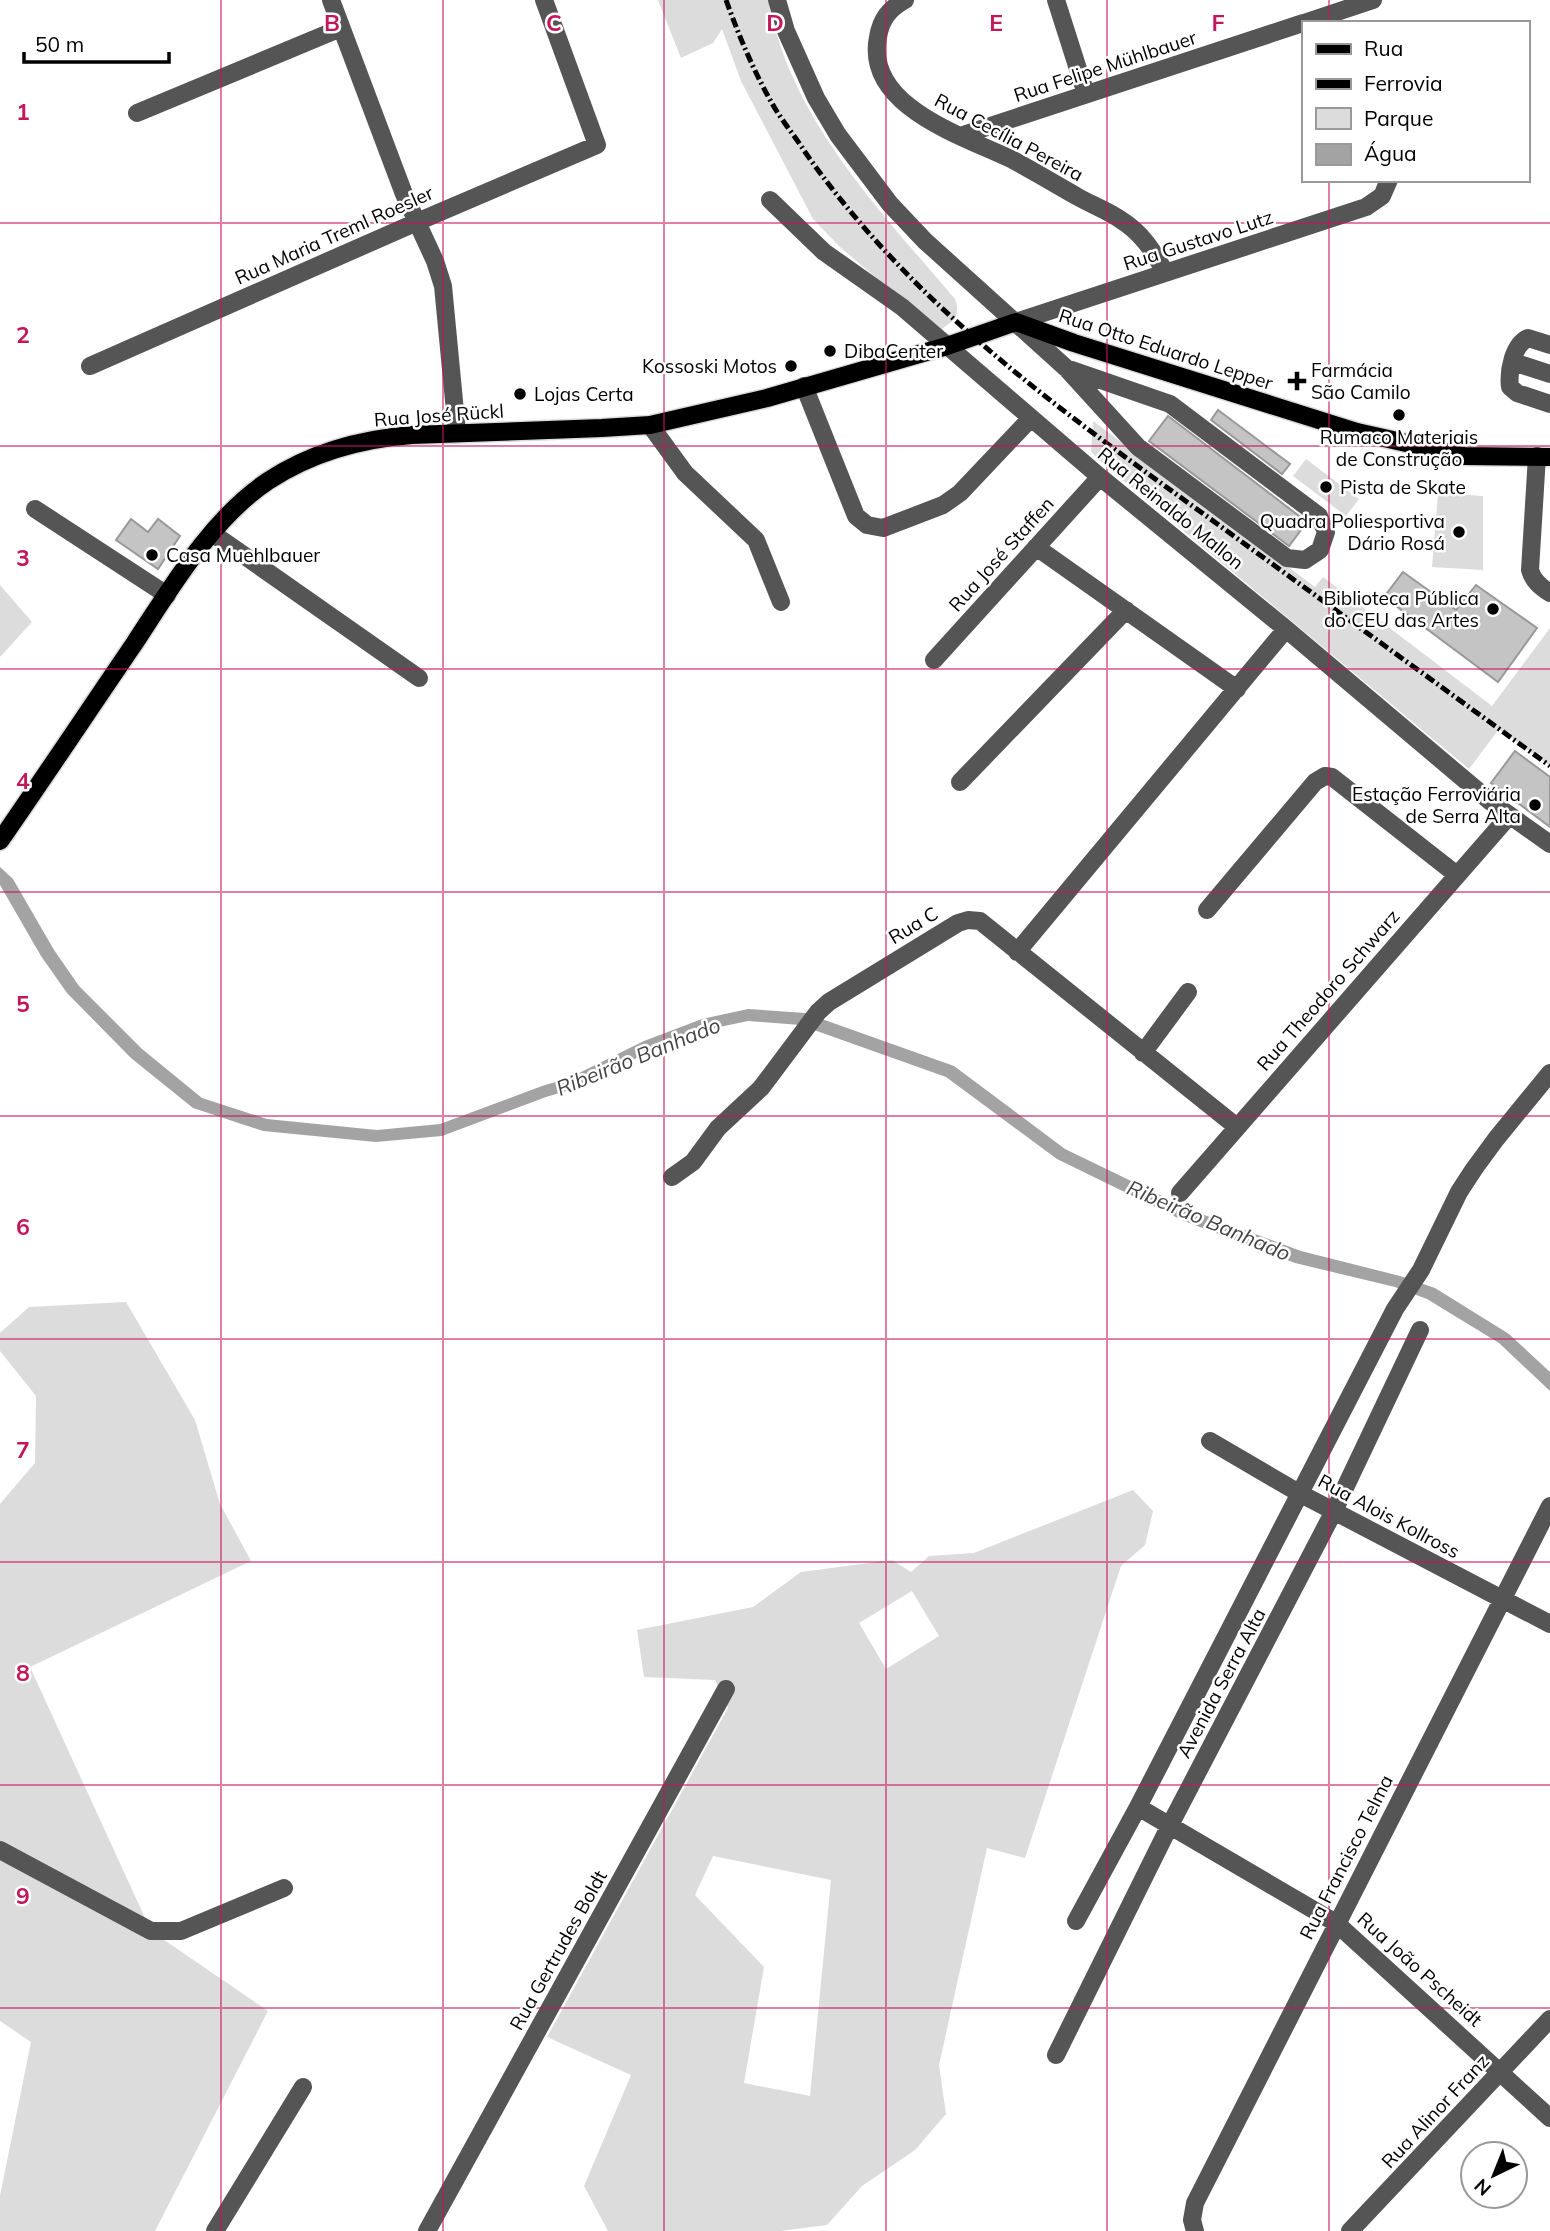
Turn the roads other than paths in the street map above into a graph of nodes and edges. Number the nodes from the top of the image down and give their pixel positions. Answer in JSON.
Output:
{"nodes":[{"id":1,"x":331,"y":0,"type":"edge"},
{"id":2,"x":544,"y":0,"type":"edge"},
{"id":3,"x":777,"y":0,"type":"edge"},
{"id":4,"x":905,"y":0,"type":"edge"},
{"id":5,"x":1056,"y":0,"type":"edge"},
{"id":6,"x":1373,"y":0,"type":"edge"},
{"id":7,"x":1332,"y":12,"type":"edge"},
{"id":8,"x":1308,"y":21,"type":"edge"},
{"id":9,"x":1302,"y":23,"type":"edge"},
{"id":10,"x":341,"y":28,"type":"junction"},
{"id":11,"x":1086,"y":94,"type":"junction"},
{"id":12,"x":137,"y":113,"type":"dead end"},
{"id":13,"x":960,"y":136,"type":"junction"},
{"id":14,"x":1388,"y":184,"type":"edge"},
{"id":15,"x":770,"y":201,"type":"dead end"},
{"id":16,"x":417,"y":222,"type":"junction"},
{"id":17,"x":1165,"y":272,"type":"junction"},
{"id":18,"x":1016,"y":322,"type":"junction"},
{"id":19,"x":1550,"y":345,"type":"edge"},
{"id":20,"x":947,"y":346,"type":"junction"},
{"id":21,"x":1513,"y":362,"type":"junction"},
{"id":22,"x":90,"y":366,"type":"dead end"},
{"id":23,"x":1066,"y":368,"type":"junction"},
{"id":24,"x":1550,"y":374,"type":"edge"},
{"id":25,"x":804,"y":386,"type":"junction"},
{"id":26,"x":1550,"y":404,"type":"edge"},
{"id":27,"x":1031,"y":418,"type":"junction"},
{"id":28,"x":650,"y":425,"type":"junction"},
{"id":29,"x":457,"y":432,"type":"junction"},
{"id":30,"x":1544,"y":457,"type":"edge"},
{"id":31,"x":1100,"y":477,"type":"junction"},
{"id":32,"x":35,"y":509,"type":"dead end"},
{"id":33,"x":212,"y":533,"type":"junction"},
{"id":34,"x":1036,"y":547,"type":"junction"},
{"id":35,"x":1550,"y":593,"type":"edge"},
{"id":36,"x":167,"y":595,"type":"junction"},
{"id":37,"x":781,"y":602,"type":"dead end"},
{"id":38,"x":1126,"y":610,"type":"junction"},
{"id":39,"x":1286,"y":629,"type":"junction"},
{"id":40,"x":934,"y":660,"type":"dead end"},
{"id":41,"x":419,"y":678,"type":"dead end"},
{"id":42,"x":1237,"y":688,"type":"junction"},
{"id":43,"x":960,"y":782,"type":"dead end"},
{"id":44,"x":1509,"y":816,"type":"junction"},
{"id":45,"x":0,"y":841,"type":"edge"},
{"id":46,"x":1550,"y":844,"type":"edge"},
{"id":47,"x":1457,"y":875,"type":"junction"},
{"id":48,"x":1207,"y":909,"type":"dead end"},
{"id":49,"x":1017,"y":952,"type":"junction"},
{"id":50,"x":1188,"y":992,"type":"dead end"},
{"id":51,"x":1143,"y":1053,"type":"junction"},
{"id":52,"x":1550,"y":1073,"type":"edge"},
{"id":53,"x":1237,"y":1127,"type":"junction"},
{"id":54,"x":672,"y":1177,"type":"dead end"},
{"id":55,"x":1180,"y":1193,"type":"dead end"},
{"id":56,"x":1420,"y":1330,"type":"dead end"},
{"id":57,"x":1210,"y":1441,"type":"dead end"},
{"id":58,"x":1299,"y":1493,"type":"junction"},
{"id":59,"x":1550,"y":1506,"type":"edge"},
{"id":60,"x":1334,"y":1511,"type":"junction"},
{"id":61,"x":1503,"y":1599,"type":"junction"},
{"id":62,"x":1550,"y":1624,"type":"edge"},
{"id":63,"x":726,"y":1689,"type":"dead end"},
{"id":64,"x":1139,"y":1807,"type":"junction"},
{"id":65,"x":1170,"y":1827,"type":"junction"},
{"id":66,"x":0,"y":1850,"type":"edge"},
{"id":67,"x":284,"y":1888,"type":"dead end"},
{"id":68,"x":1076,"y":1921,"type":"dead end"},
{"id":69,"x":1336,"y":1923,"type":"junction"},
{"id":70,"x":1550,"y":2019,"type":"edge"},
{"id":71,"x":1056,"y":2055,"type":"dead end"},
{"id":72,"x":1502,"y":2072,"type":"junction"},
{"id":73,"x":303,"y":2087,"type":"dead end"},
{"id":74,"x":1550,"y":2118,"type":"edge"},
{"id":75,"x":215,"y":2231,"type":"edge"},
{"id":76,"x":427,"y":2231,"type":"edge"},
{"id":77,"x":1195,"y":2231,"type":"edge"},
{"id":78,"x":1350,"y":2231,"type":"edge"}],
"edges":[{"from":1,"to":10,"type":"street"},
{"from":2,"to":16,"type":"street","name":"Rua Maria Treml Roesler"},
{"from":3,"to":18,"type":"street"},
{"from":4,"to":13,"type":"street","name":"Rua Cecília Pereira"},
{"from":5,"to":11,"type":"street"},
{"from":6,"to":7,"type":"street","name":"Rua Felipe Mühlbauer"},
{"from":7,"to":8,"type":"street","name":"Rua Felipe Mühlbauer"},
{"from":9,"to":11,"type":"street","name":"Rua Felipe Mühlbauer"},
{"from":10,"to":12,"type":"street"},
{"from":10,"to":16,"type":"street"},
{"from":11,"to":13,"type":"street","name":"Rua Felipe Mühlbauer"},
{"from":13,"to":17,"type":"street","name":"Rua Cecília Pereira"},
{"from":14,"to":17,"type":"street","name":"Rua Gustavo Lutz"},
{"from":15,"to":20,"type":"street","name":"Rua Reinaldo Mallon"},
{"from":16,"to":22,"type":"street","name":"Rua Maria Treml Roesler"},
{"from":16,"to":29,"type":"street"},
{"from":17,"to":18,"type":"street","name":"Rua Gustavo Lutz"},
{"from":18,"to":20,"type":"main road","name":"Rua José Rückl"},
{"from":18,"to":23,"type":"street"},
{"from":18,"to":30,"type":"main road","name":"Rua Otto Eduardo Lepper"},
{"from":19,"to":21,"type":"street"},
{"from":20,"to":25,"type":"main road","name":"Rua José Rückl"},
{"from":20,"to":27,"type":"street","name":"Rua Reinaldo Mallon"},
{"from":21,"to":24,"type":"street"},
{"from":21,"to":26,"type":"street"},
{"from":23,"to":23,"type":"street"},
{"from":25,"to":27,"type":"street"},
{"from":25,"to":28,"type":"main road","name":"Rua José Rückl"},
{"from":27,"to":31,"type":"street","name":"Rua Reinaldo Mallon"},
{"from":28,"to":29,"type":"main road","name":"Rua José Rückl"},
{"from":28,"to":37,"type":"street"},
{"from":29,"to":33,"type":"main road","name":"Rua José Rückl"},
{"from":30,"to":35,"type":"street"},
{"from":31,"to":34,"type":"street","name":"Rua José Staffen"},
{"from":31,"to":39,"type":"street","name":"Rua Reinaldo Mallon"},
{"from":32,"to":36,"type":"street"},
{"from":33,"to":36,"type":"main road","name":"Rua José Rückl"},
{"from":33,"to":41,"type":"street"},
{"from":34,"to":38,"type":"street"},
{"from":34,"to":40,"type":"street","name":"Rua José Staffen"},
{"from":36,"to":45,"type":"main road","name":"Rua José Rückl"},
{"from":38,"to":42,"type":"street"},
{"from":38,"to":43,"type":"street"},
{"from":39,"to":42,"type":"street"},
{"from":39,"to":44,"type":"street","name":"Rua Reinaldo Mallon"},
{"from":42,"to":49,"type":"street"},
{"from":44,"to":46,"type":"street","name":"Rua Reinaldo Mallon"},
{"from":44,"to":47,"type":"street","name":"Rua Theodoro Schwarz"},
{"from":47,"to":48,"type":"street"},
{"from":47,"to":53,"type":"street","name":"Rua Theodoro Schwarz"},
{"from":49,"to":51,"type":"street","name":"Rua C"},
{"from":49,"to":54,"type":"street","name":"Rua C"},
{"from":50,"to":51,"type":"street"},
{"from":51,"to":53,"type":"street","name":"Rua C"},
{"from":52,"to":58,"type":"street","name":"Avenida Serra Alta"},
{"from":53,"to":55,"type":"street","name":"Rua Theodoro Schwarz"},
{"from":56,"to":60,"type":"street","name":"Avenida Serra Alta"},
{"from":57,"to":58,"type":"street","name":"Rua Alois Kollross"},
{"from":58,"to":60,"type":"street","name":"Rua Alois Kollross"},
{"from":58,"to":64,"type":"street","name":"Avenida Serra Alta"},
{"from":59,"to":61,"type":"street","name":"Rua Francisco Telma"},
{"from":60,"to":61,"type":"street","name":"Rua Alois Kollross"},
{"from":60,"to":65,"type":"street","name":"Avenida Serra Alta"},
{"from":61,"to":62,"type":"street","name":"Rua Alois Kollross"},
{"from":61,"to":69,"type":"street","name":"Rua Francisco Telma"},
{"from":63,"to":76,"type":"street","name":"Rua Gertrudes Boldt"},
{"from":64,"to":65,"type":"street","name":"Rua João Pscheidt"},
{"from":64,"to":68,"type":"street","name":"Avenida Serra Alta"},
{"from":65,"to":69,"type":"street","name":"Rua João Pscheidt"},
{"from":65,"to":71,"type":"street","name":"Avenida Serra Alta"},
{"from":66,"to":67,"type":"street"},
{"from":69,"to":72,"type":"street","name":"Rua João Pscheidt"},
{"from":69,"to":77,"type":"street","name":"Rua Francisco Telma"},
{"from":70,"to":72,"type":"street","name":"Rua Alinor Franz"},
{"from":72,"to":74,"type":"street","name":"Rua João Pscheidt"},
{"from":72,"to":78,"type":"street","name":"Rua Alinor Franz"},
{"from":73,"to":75,"type":"street"}]}
